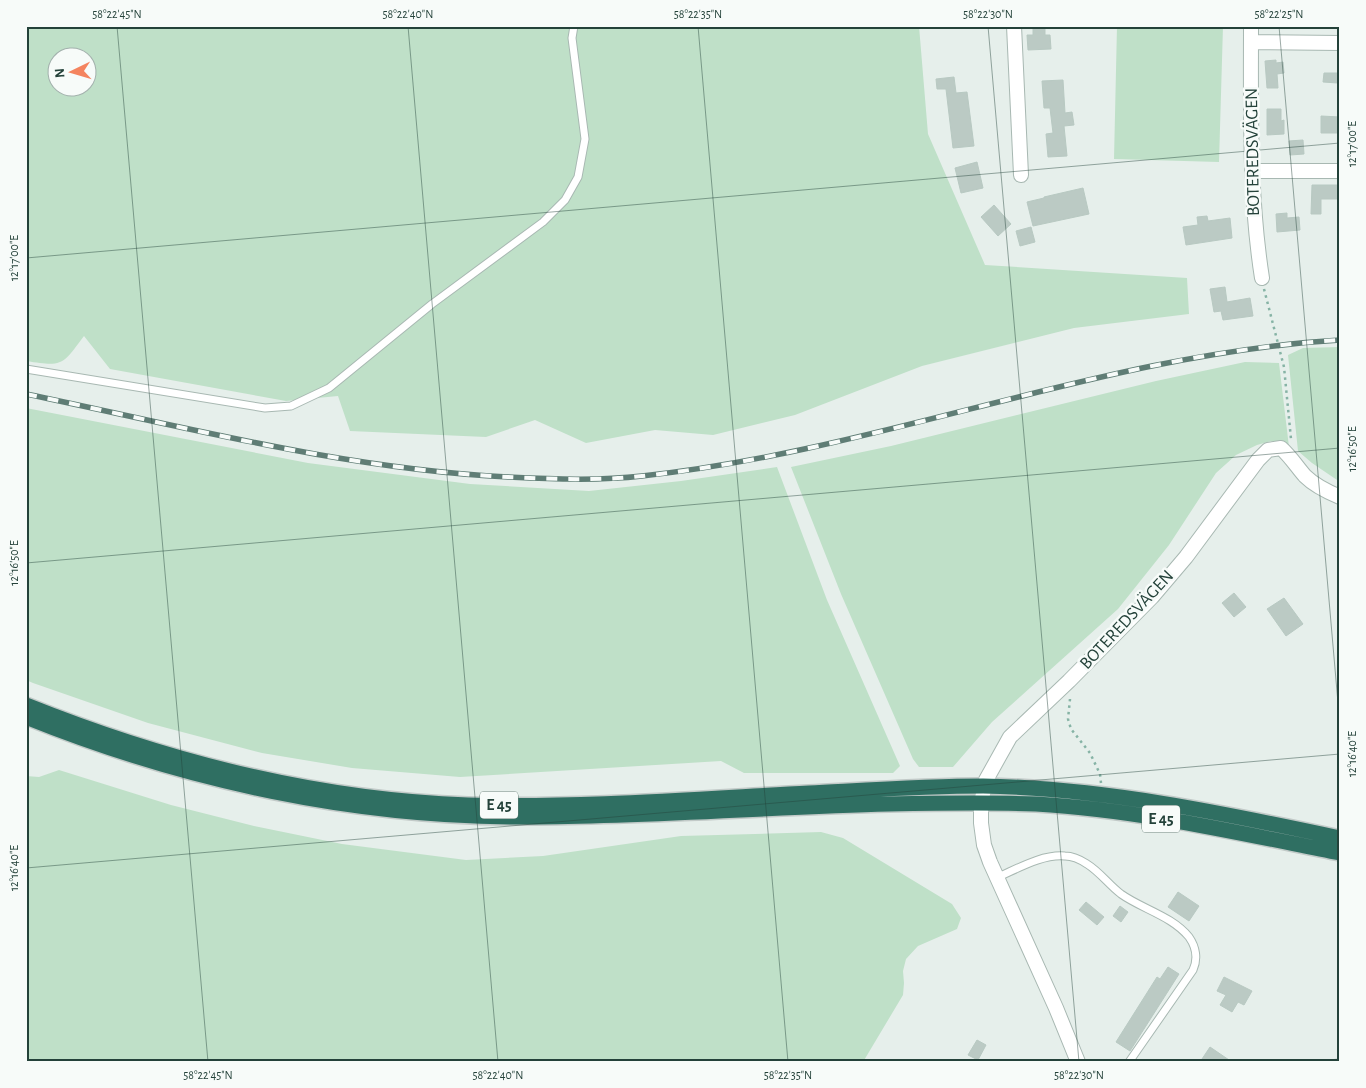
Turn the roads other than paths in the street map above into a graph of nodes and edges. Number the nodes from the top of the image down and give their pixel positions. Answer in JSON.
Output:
{"nodes":[{"id":1,"x":574,"y":26,"type":"edge"},
{"id":2,"x":1014,"y":26,"type":"edge"},
{"id":3,"x":1251,"y":26,"type":"edge"},
{"id":4,"x":1251,"y":42,"type":"junction"},
{"id":5,"x":1340,"y":43,"type":"edge"},
{"id":6,"x":1252,"y":171,"type":"junction"},
{"id":7,"x":1340,"y":171,"type":"edge"},
{"id":8,"x":1021,"y":175,"type":"dead end"},
{"id":9,"x":1262,"y":278,"type":"road end"},
{"id":10,"x":26,"y":369,"type":"edge"},
{"id":11,"x":1340,"y":497,"type":"edge"},
{"id":12,"x":26,"y":705,"type":"edge"},
{"id":13,"x":26,"y":717,"type":"edge"},
{"id":14,"x":984,"y":786,"type":"junction"},
{"id":15,"x":981,"y":803,"type":"junction"},
{"id":16,"x":1340,"y":838,"type":"edge"},
{"id":17,"x":1340,"y":853,"type":"edge"},
{"id":18,"x":996,"y":878,"type":"junction"},
{"id":19,"x":1078,"y":1062,"type":"edge"},
{"id":20,"x":1129,"y":1062,"type":"edge"}],
"edges":[{"from":1,"to":10,"type":"lane"},
{"from":2,"to":8,"type":"street"},
{"from":3,"to":4,"type":"street","name":"BOTEREDSVÄGEN"},
{"from":4,"to":5,"type":"street"},
{"from":4,"to":6,"type":"street","name":"BOTEREDSVÄGEN"},
{"from":6,"to":7,"type":"street"},
{"from":6,"to":9,"type":"street","name":"BOTEREDSVÄGEN"},
{"from":11,"to":14,"type":"street","name":"BOTEREDSVÄGEN"},
{"from":12,"to":14,"type":"highway","number":"E 45"},
{"from":13,"to":15,"type":"highway","number":"E 45"},
{"from":14,"to":15,"type":"street","name":"BOTEREDSVÄGEN"},
{"from":14,"to":16,"type":"highway","number":"E 45"},
{"from":15,"to":17,"type":"highway","number":"E 45"},
{"from":15,"to":18,"type":"street","name":"BOTEREDSVÄGEN"},
{"from":18,"to":19,"type":"street","name":"BOTEREDSVÄGEN"},
{"from":18,"to":20,"type":"lane"}]}
